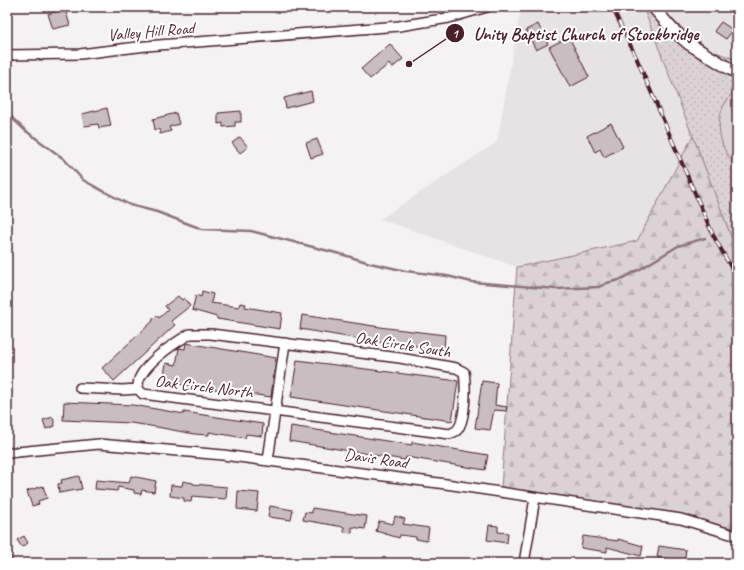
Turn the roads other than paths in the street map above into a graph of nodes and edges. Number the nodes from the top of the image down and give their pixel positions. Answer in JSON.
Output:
{"nodes":[{"id":1,"x":487,"y":7,"type":"edge"},
{"id":2,"x":653,"y":7,"type":"edge"},
{"id":3,"x":7,"y":55,"type":"edge"},
{"id":4,"x":737,"y":72,"type":"edge"},
{"id":5,"x":285,"y":343,"type":"junction"},
{"id":6,"x":80,"y":388,"type":"dead end"},
{"id":7,"x":138,"y":389,"type":"junction"},
{"id":8,"x":275,"y":410,"type":"junction"},
{"id":9,"x":7,"y":452,"type":"edge"},
{"id":10,"x":268,"y":460,"type":"junction"},
{"id":11,"x":534,"y":498,"type":"junction"},
{"id":12,"x":737,"y":536,"type":"edge"},
{"id":13,"x":524,"y":563,"type":"edge"}],
"edges":[{"from":1,"to":3,"type":"street","name":"Valley Hill Road"},
{"from":2,"to":4,"type":"street"},
{"from":5,"to":7,"type":"street","name":"Oak Circle North"},
{"from":5,"to":8,"type":"street"},
{"from":5,"to":8,"type":"street","name":"Oak Circle South"},
{"from":6,"to":7,"type":"street"},
{"from":7,"to":8,"type":"street","name":"Oak Circle North"},
{"from":8,"to":10,"type":"street"},
{"from":9,"to":10,"type":"street","name":"Davis Road"},
{"from":10,"to":11,"type":"street","name":"Davis Road"},
{"from":11,"to":12,"type":"street","name":"Davis Road"},
{"from":11,"to":13,"type":"street"}]}
